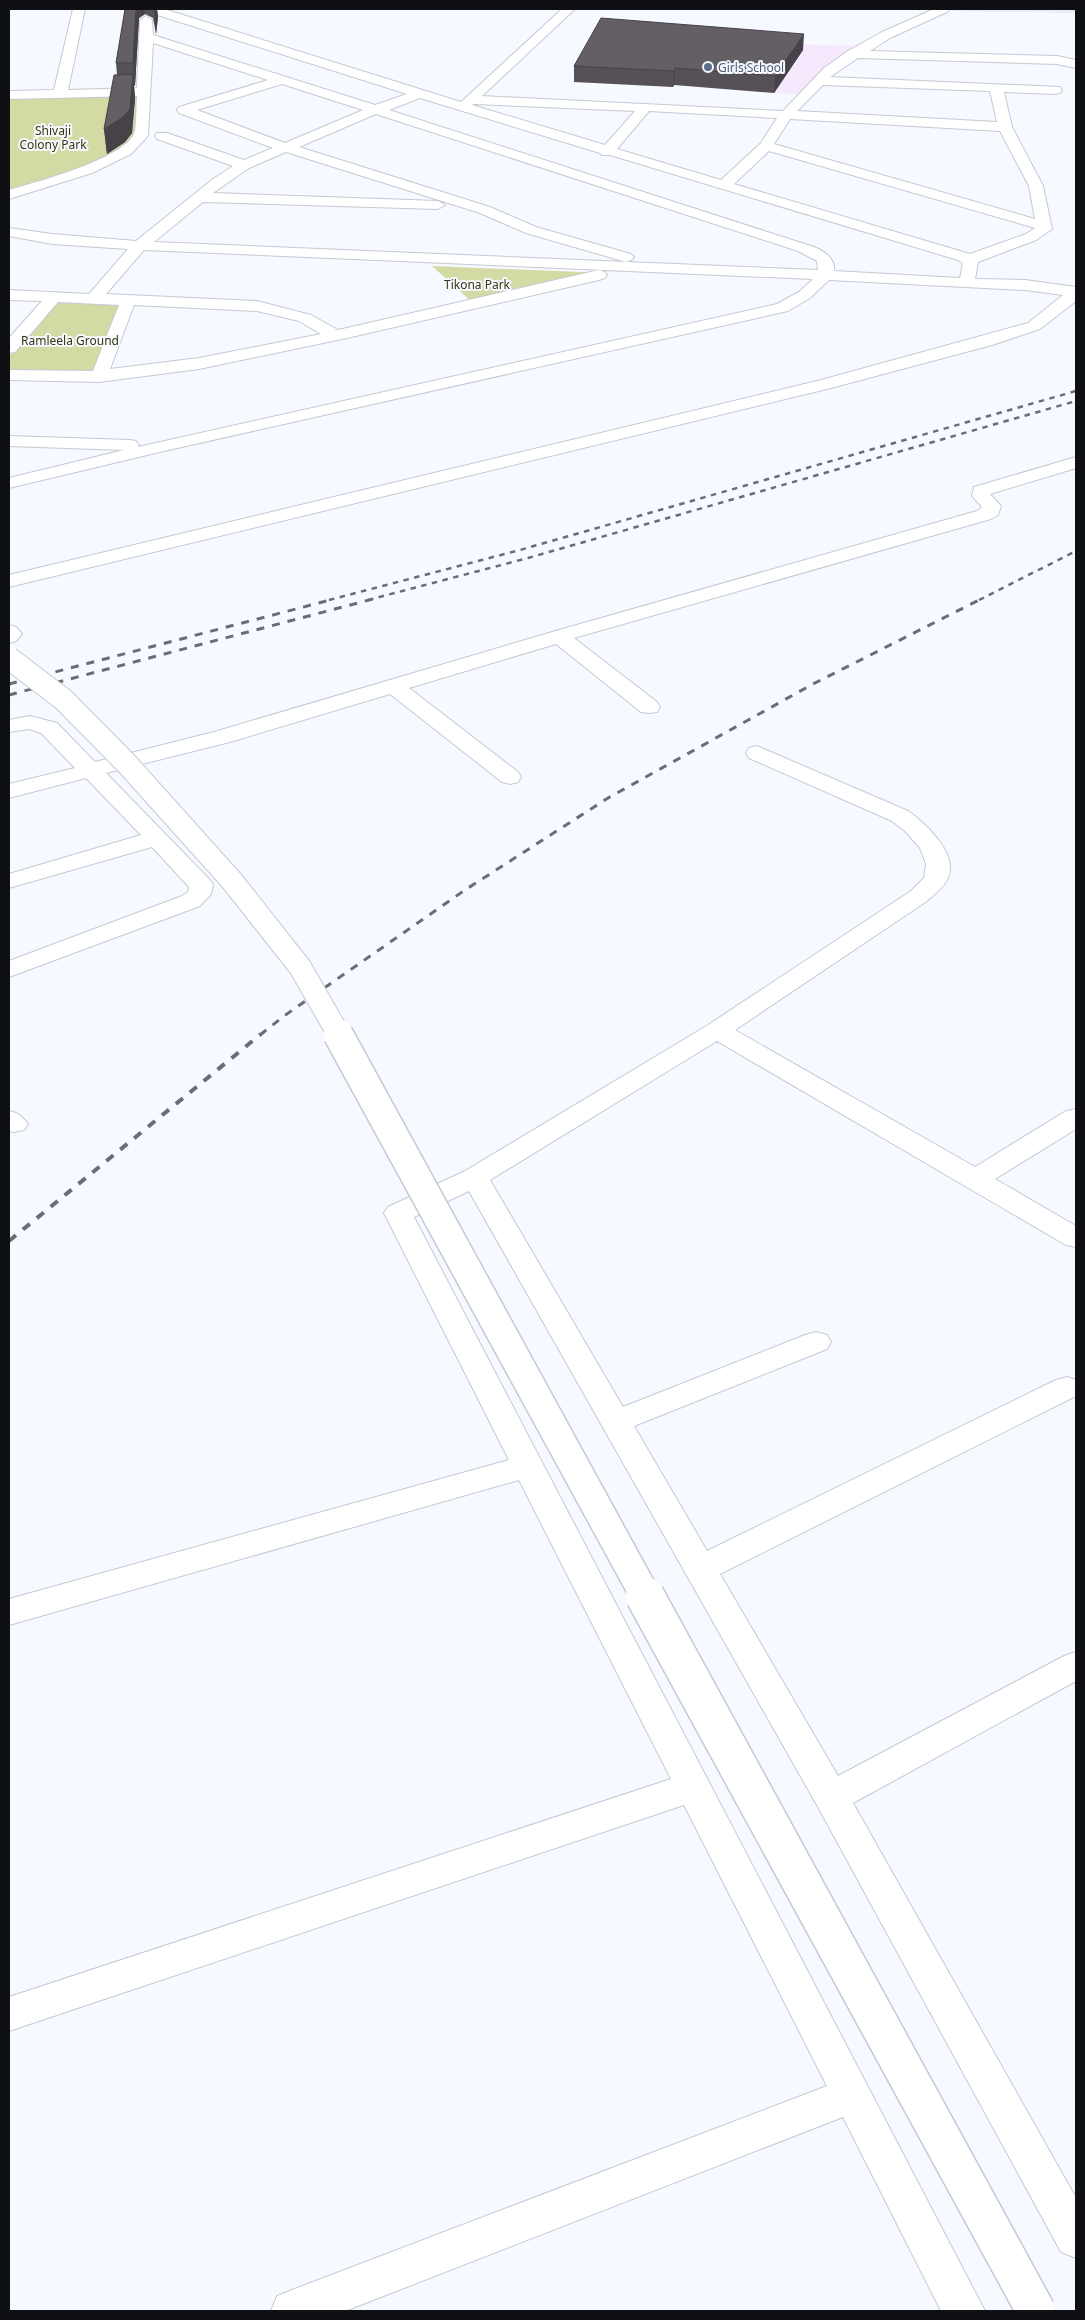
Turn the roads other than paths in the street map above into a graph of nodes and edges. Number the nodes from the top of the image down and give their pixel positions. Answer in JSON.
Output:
{"nodes":[{"id":1,"x":79,"y":9,"type":"edge"},
{"id":2,"x":145,"y":9,"type":"edge"},
{"id":3,"x":152,"y":9,"type":"edge"},
{"id":4,"x":570,"y":9,"type":"edge"},
{"id":5,"x":942,"y":9,"type":"edge"},
{"id":6,"x":148,"y":37,"type":"junction"},
{"id":7,"x":853,"y":54,"type":"junction"},
{"id":8,"x":1076,"y":64,"type":"edge"},
{"id":9,"x":284,"y":79,"type":"junction"},
{"id":10,"x":818,"y":80,"type":"junction"},
{"id":11,"x":996,"y":88,"type":"junction"},
{"id":12,"x":1056,"y":90,"type":"dead end"},
{"id":13,"x":144,"y":92,"type":"junction"},
{"id":14,"x":60,"y":94,"type":"junction"},
{"id":15,"x":420,"y":94,"type":"junction"},
{"id":16,"x":9,"y":95,"type":"edge"},
{"id":17,"x":467,"y":104,"type":"junction"},
{"id":18,"x":645,"y":107,"type":"junction"},
{"id":19,"x":374,"y":110,"type":"junction"},
{"id":20,"x":786,"y":115,"type":"junction"},
{"id":21,"x":1005,"y":127,"type":"junction"},
{"id":22,"x":162,"y":136,"type":"dead end"},
{"id":23,"x":766,"y":146,"type":"junction"},
{"id":24,"x":284,"y":147,"type":"junction"},
{"id":25,"x":608,"y":152,"type":"junction"},
{"id":26,"x":244,"y":165,"type":"junction"},
{"id":27,"x":723,"y":186,"type":"junction"},
{"id":28,"x":9,"y":195,"type":"edge"},
{"id":29,"x":199,"y":197,"type":"junction"},
{"id":30,"x":472,"y":206,"type":"junction"},
{"id":31,"x":1044,"y":226,"type":"junction"},
{"id":32,"x":531,"y":230,"type":"junction"},
{"id":33,"x":9,"y":232,"type":"edge"},
{"id":34,"x":140,"y":245,"type":"junction"},
{"id":35,"x":970,"y":260,"type":"junction"},
{"id":36,"x":522,"y":262,"type":"junction"},
{"id":37,"x":629,"y":268,"type":"junction"},
{"id":38,"x":671,"y":270,"type":"junction"},
{"id":39,"x":824,"y":275,"type":"junction"},
{"id":40,"x":965,"y":283,"type":"junction"},
{"id":41,"x":1076,"y":293,"type":"edge"},
{"id":42,"x":9,"y":295,"type":"edge"},
{"id":43,"x":54,"y":297,"type":"junction"},
{"id":44,"x":93,"y":299,"type":"junction"},
{"id":45,"x":128,"y":301,"type":"junction"},
{"id":46,"x":335,"y":336,"type":"junction"},
{"id":47,"x":9,"y":348,"type":"edge"},
{"id":48,"x":15,"y":376,"type":"edge"},
{"id":49,"x":99,"y":377,"type":"junction"},
{"id":50,"x":9,"y":389,"type":"edge"},
{"id":51,"x":9,"y":441,"type":"edge"},
{"id":52,"x":164,"y":446,"type":"junction"},
{"id":53,"x":1076,"y":462,"type":"edge"},
{"id":54,"x":9,"y":483,"type":"edge"},
{"id":55,"x":9,"y":581,"type":"edge"},
{"id":56,"x":9,"y":631,"type":"edge"},
{"id":57,"x":559,"y":636,"type":"junction"},
{"id":58,"x":9,"y":637,"type":"edge"},
{"id":59,"x":9,"y":658,"type":"edge"},
{"id":60,"x":392,"y":685,"type":"junction"},
{"id":61,"x":649,"y":707,"type":"dead end"},
{"id":62,"x":9,"y":726,"type":"edge"},
{"id":63,"x":757,"y":753,"type":"dead end"},
{"id":64,"x":91,"y":770,"type":"junction"},
{"id":65,"x":510,"y":777,"type":"dead end"},
{"id":66,"x":9,"y":791,"type":"edge"},
{"id":67,"x":158,"y":838,"type":"junction"},
{"id":68,"x":9,"y":881,"type":"edge"},
{"id":69,"x":9,"y":970,"type":"edge"},
{"id":70,"x":717,"y":1030,"type":"junction"},
{"id":71,"x":1076,"y":1117,"type":"edge"},
{"id":72,"x":475,"y":1178,"type":"junction"},
{"id":73,"x":976,"y":1179,"type":"junction"},
{"id":74,"x":1076,"y":1238,"type":"edge"},
{"id":75,"x":816,"y":1342,"type":"dead end"},
{"id":76,"x":1066,"y":1388,"type":"dead end"},
{"id":77,"x":615,"y":1422,"type":"junction"},
{"id":78,"x":528,"y":1466,"type":"junction"},
{"id":79,"x":700,"y":1569,"type":"junction"},
{"id":80,"x":9,"y":1612,"type":"edge"},
{"id":81,"x":1076,"y":1665,"type":"edge"},
{"id":82,"x":693,"y":1787,"type":"junction"},
{"id":83,"x":831,"y":1797,"type":"junction"},
{"id":84,"x":9,"y":2014,"type":"edge"},
{"id":85,"x":853,"y":2095,"type":"junction"},
{"id":86,"x":1076,"y":2238,"type":"edge"},
{"id":87,"x":292,"y":2311,"type":"edge"},
{"id":88,"x":964,"y":2311,"type":"edge"},
{"id":89,"x":1036,"y":2311,"type":"edge"}],
"edges":[{"from":1,"to":14,"type":"street"},
{"from":2,"to":6,"type":"street"},
{"from":3,"to":15,"type":"street"},
{"from":4,"to":17,"type":"street"},
{"from":5,"to":7,"type":"street"},
{"from":6,"to":9,"type":"street"},
{"from":6,"to":13,"type":"street"},
{"from":7,"to":8,"type":"street"},
{"from":7,"to":10,"type":"street"},
{"from":9,"to":19,"type":"street"},
{"from":9,"to":24,"type":"street"},
{"from":10,"to":11,"type":"street"},
{"from":10,"to":20,"type":"street"},
{"from":11,"to":12,"type":"street"},
{"from":11,"to":21,"type":"street"},
{"from":13,"to":14,"type":"street"},
{"from":13,"to":28,"type":"street"},
{"from":14,"to":16,"type":"street"},
{"from":15,"to":17,"type":"street"},
{"from":15,"to":19,"type":"street"},
{"from":17,"to":18,"type":"street"},
{"from":17,"to":25,"type":"street"},
{"from":18,"to":20,"type":"street"},
{"from":18,"to":25,"type":"street"},
{"from":19,"to":24,"type":"street"},
{"from":19,"to":39,"type":"street"},
{"from":20,"to":21,"type":"street"},
{"from":20,"to":23,"type":"street"},
{"from":21,"to":31,"type":"street"},
{"from":22,"to":26,"type":"street"},
{"from":23,"to":27,"type":"street"},
{"from":23,"to":31,"type":"street"},
{"from":24,"to":26,"type":"street"},
{"from":24,"to":30,"type":"street"},
{"from":25,"to":27,"type":"street"},
{"from":26,"to":29,"type":"street"},
{"from":27,"to":35,"type":"street"},
{"from":29,"to":30,"type":"street"},
{"from":29,"to":34,"type":"street"},
{"from":30,"to":32,"type":"street"},
{"from":31,"to":35,"type":"street"},
{"from":32,"to":36,"type":"street"},
{"from":32,"to":38,"type":"street"},
{"from":33,"to":34,"type":"street"},
{"from":34,"to":36,"type":"street"},
{"from":34,"to":44,"type":"street"},
{"from":35,"to":40,"type":"street"},
{"from":36,"to":37,"type":"street"},
{"from":37,"to":38,"type":"street"},
{"from":37,"to":46,"type":"street"},
{"from":38,"to":39,"type":"street"},
{"from":39,"to":40,"type":"street"},
{"from":39,"to":52,"type":"street"},
{"from":40,"to":41,"type":"street"},
{"from":41,"to":55,"type":"street"},
{"from":42,"to":43,"type":"street"},
{"from":43,"to":44,"type":"street"},
{"from":43,"to":47,"type":"street"},
{"from":44,"to":45,"type":"street"},
{"from":45,"to":46,"type":"street"},
{"from":45,"to":49,"type":"street"},
{"from":46,"to":49,"type":"street"},
{"from":48,"to":49,"type":"street"},
{"from":48,"to":50,"type":"street"},
{"from":51,"to":52,"type":"street"},
{"from":52,"to":54,"type":"street"},
{"from":53,"to":57,"type":"street"},
{"from":56,"to":58,"type":"street"},
{"from":57,"to":60,"type":"street"},
{"from":57,"to":61,"type":"street"},
{"from":59,"to":89,"type":"street","bridge":true},
{"from":60,"to":64,"type":"street"},
{"from":60,"to":65,"type":"street"},
{"from":62,"to":64,"type":"street"},
{"from":63,"to":70,"type":"street"},
{"from":64,"to":66,"type":"street"},
{"from":64,"to":67,"type":"street"},
{"from":67,"to":68,"type":"street"},
{"from":67,"to":69,"type":"street"},
{"from":70,"to":72,"type":"street"},
{"from":70,"to":73,"type":"street"},
{"from":71,"to":73,"type":"street"},
{"from":72,"to":77,"type":"street"},
{"from":72,"to":78,"type":"street"},
{"from":73,"to":74,"type":"street"},
{"from":75,"to":77,"type":"street"},
{"from":76,"to":79,"type":"street"},
{"from":77,"to":79,"type":"street"},
{"from":78,"to":80,"type":"street"},
{"from":78,"to":82,"type":"street"},
{"from":79,"to":83,"type":"street"},
{"from":81,"to":83,"type":"street"},
{"from":82,"to":84,"type":"street"},
{"from":82,"to":85,"type":"street"},
{"from":83,"to":86,"type":"street"},
{"from":85,"to":87,"type":"street"},
{"from":85,"to":88,"type":"street"}]}
